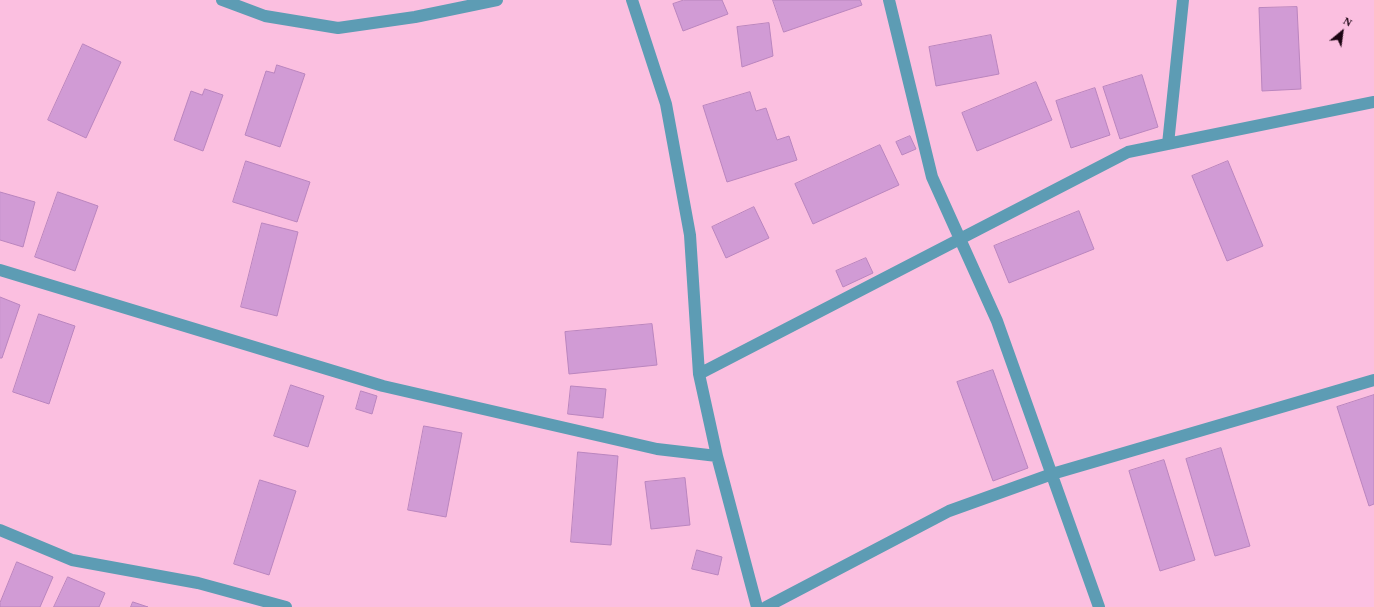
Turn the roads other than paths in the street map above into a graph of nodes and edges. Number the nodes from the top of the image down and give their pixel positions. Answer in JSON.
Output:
{"nodes":[{"id":1,"x":222,"y":0,"type":"edge"},
{"id":2,"x":497,"y":0,"type":"edge"},
{"id":3,"x":632,"y":0,"type":"edge"},
{"id":4,"x":889,"y":0,"type":"edge"},
{"id":5,"x":1183,"y":0,"type":"edge"},
{"id":6,"x":1374,"y":102,"type":"edge"},
{"id":7,"x":1168,"y":144,"type":"junction"},
{"id":8,"x":960,"y":238,"type":"junction"},
{"id":9,"x":0,"y":270,"type":"edge"},
{"id":10,"x":699,"y":374,"type":"junction"},
{"id":11,"x":1374,"y":380,"type":"edge"},
{"id":12,"x":717,"y":456,"type":"junction"},
{"id":13,"x":1052,"y":474,"type":"junction"},
{"id":14,"x":0,"y":530,"type":"edge"},
{"id":15,"x":286,"y":607,"type":"edge"},
{"id":16,"x":757,"y":607,"type":"edge"},
{"id":17,"x":766,"y":607,"type":"edge"},
{"id":18,"x":1099,"y":607,"type":"edge"}],
"edges":[{"from":1,"to":2,"type":"street"},
{"from":3,"to":10,"type":"street"},
{"from":4,"to":8,"type":"street"},
{"from":5,"to":7,"type":"street"},
{"from":6,"to":7,"type":"street"},
{"from":7,"to":8,"type":"street"},
{"from":8,"to":10,"type":"street"},
{"from":8,"to":13,"type":"street"},
{"from":9,"to":12,"type":"street"},
{"from":10,"to":12,"type":"street"},
{"from":11,"to":13,"type":"street"},
{"from":12,"to":16,"type":"street"},
{"from":13,"to":17,"type":"street"},
{"from":13,"to":18,"type":"street"},
{"from":14,"to":15,"type":"street"}]}
